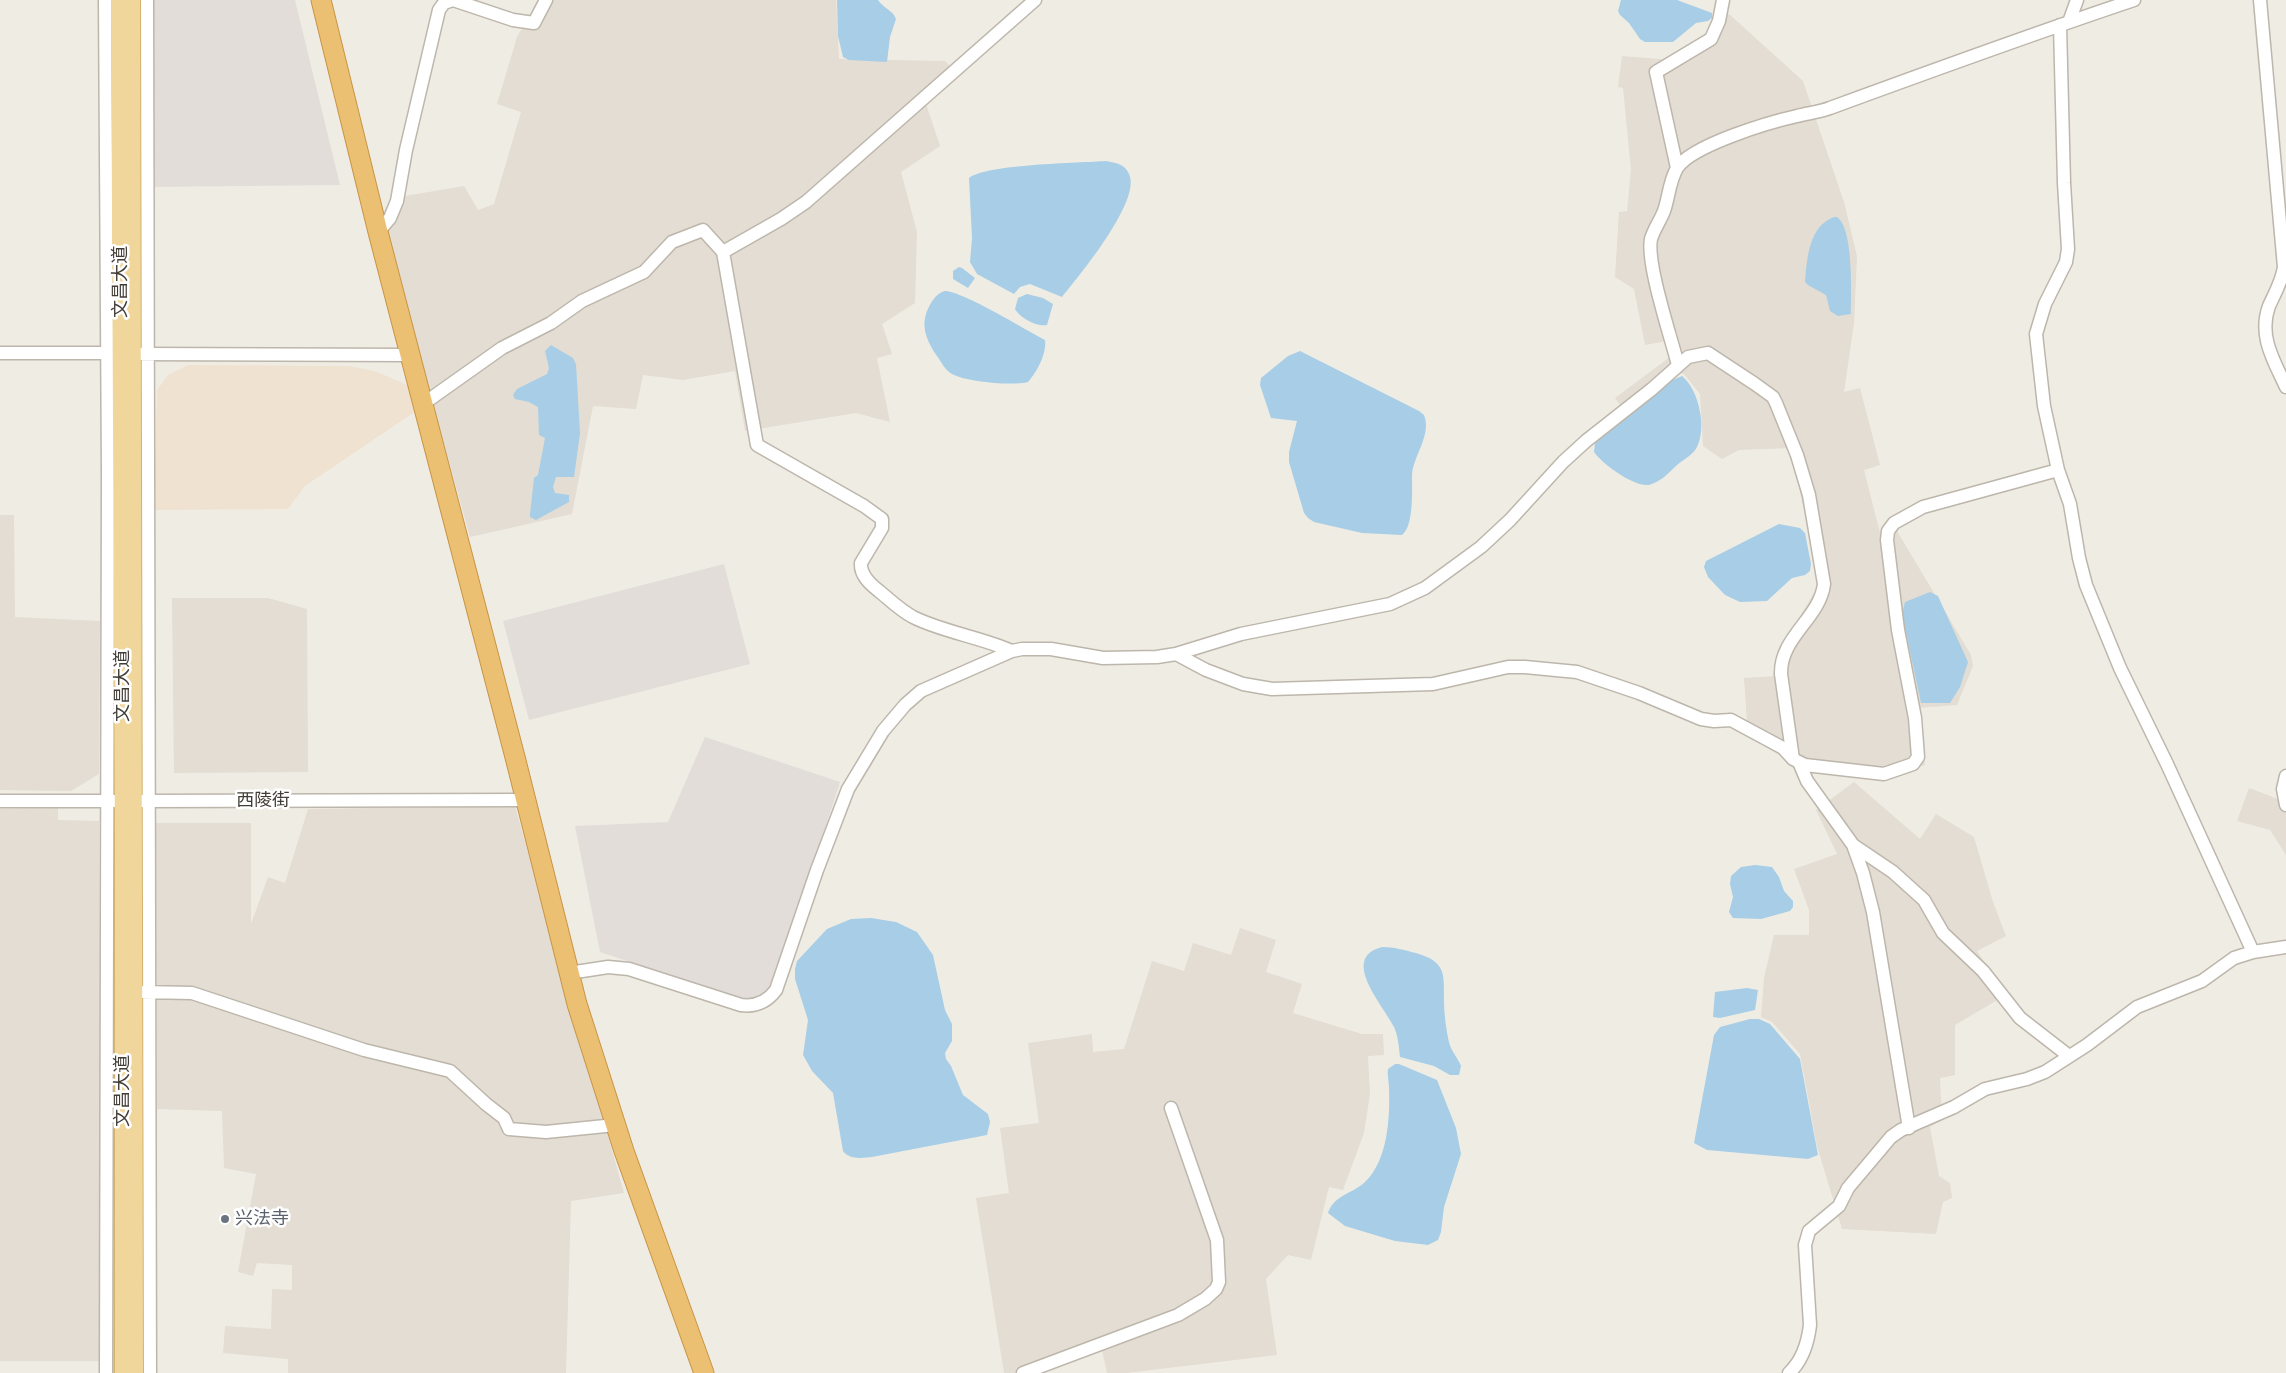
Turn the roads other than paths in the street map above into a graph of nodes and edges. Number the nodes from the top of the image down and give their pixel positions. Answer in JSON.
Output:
{"nodes":[{"id":1,"x":105,"y":0,"type":"edge"},
{"id":2,"x":119,"y":0,"type":"edge"},
{"id":3,"x":132,"y":0,"type":"edge"},
{"id":4,"x":147,"y":0,"type":"edge"},
{"id":5,"x":321,"y":0,"type":"edge"},
{"id":6,"x":546,"y":0,"type":"edge"},
{"id":7,"x":1035,"y":0,"type":"edge"},
{"id":8,"x":1723,"y":0,"type":"edge"},
{"id":9,"x":2077,"y":0,"type":"edge"},
{"id":10,"x":2134,"y":0,"type":"edge"},
{"id":11,"x":2260,"y":0,"type":"edge"},
{"id":12,"x":2064,"y":23,"type":"junction"},
{"id":13,"x":1677,"y":168,"type":"junction"},
{"id":14,"x":378,"y":232,"type":"junction"},
{"id":15,"x":723,"y":252,"type":"junction"},
{"id":16,"x":0,"y":353,"type":"edge"},
{"id":17,"x":127,"y":354,"type":"junction"},
{"id":18,"x":411,"y":355,"type":"junction"},
{"id":19,"x":1678,"y":364,"type":"junction"},
{"id":20,"x":2286,"y":387,"type":"edge"},
{"id":21,"x":423,"y":404,"type":"junction"},
{"id":22,"x":2058,"y":470,"type":"junction"},
{"id":23,"x":1012,"y":651,"type":"junction"},
{"id":24,"x":1176,"y":654,"type":"junction"},
{"id":25,"x":1796,"y":761,"type":"junction"},
{"id":26,"x":2286,"y":776,"type":"edge"},
{"id":27,"x":526,"y":800,"type":"junction"},
{"id":28,"x":0,"y":801,"type":"edge"},
{"id":29,"x":106,"y":801,"type":"junction"},
{"id":30,"x":136,"y":801,"type":"junction"},
{"id":31,"x":2286,"y":805,"type":"edge"},
{"id":32,"x":1853,"y":845,"type":"junction"},
{"id":33,"x":2286,"y":947,"type":"edge"},
{"id":34,"x":2252,"y":952,"type":"junction"},
{"id":35,"x":569,"y":973,"type":"junction"},
{"id":36,"x":142,"y":992,"type":"junction"},
{"id":37,"x":2069,"y":1056,"type":"junction"},
{"id":38,"x":1171,"y":1108,"type":"dead end"},
{"id":39,"x":616,"y":1126,"type":"junction"},
{"id":40,"x":1909,"y":1128,"type":"junction"},
{"id":41,"x":106,"y":1373,"type":"edge"},
{"id":42,"x":123,"y":1373,"type":"edge"},
{"id":43,"x":135,"y":1373,"type":"edge"},
{"id":44,"x":150,"y":1373,"type":"edge"},
{"id":45,"x":704,"y":1373,"type":"edge"},
{"id":46,"x":1023,"y":1373,"type":"edge"},
{"id":47,"x":1789,"y":1373,"type":"edge"}],
"edges":[{"from":1,"to":17,"type":"street"},
{"from":2,"to":17,"type":"main road","name":"文昌大道"},
{"from":3,"to":17,"type":"main road","name":"文昌大道"},
{"from":4,"to":17,"type":"street"},
{"from":5,"to":14,"type":"highway"},
{"from":6,"to":14,"type":"street"},
{"from":7,"to":15,"type":"street"},
{"from":8,"to":13,"type":"street"},
{"from":9,"to":12,"type":"street"},
{"from":10,"to":12,"type":"street"},
{"from":11,"to":20,"type":"street"},
{"from":12,"to":13,"type":"street"},
{"from":12,"to":22,"type":"street"},
{"from":13,"to":19,"type":"street"},
{"from":14,"to":18,"type":"highway"},
{"from":15,"to":21,"type":"street"},
{"from":15,"to":23,"type":"street"},
{"from":16,"to":17,"type":"street"},
{"from":17,"to":18,"type":"street"},
{"from":17,"to":29,"type":"street"},
{"from":17,"to":30,"type":"main road","name":"文昌大道"},
{"from":18,"to":21,"type":"highway"},
{"from":19,"to":24,"type":"street"},
{"from":19,"to":25,"type":"street"},
{"from":21,"to":27,"type":"highway"},
{"from":22,"to":25,"type":"street"},
{"from":22,"to":34,"type":"street"},
{"from":23,"to":24,"type":"street"},
{"from":23,"to":35,"type":"street"},
{"from":24,"to":25,"type":"street"},
{"from":25,"to":32,"type":"street"},
{"from":26,"to":31,"type":"street"},
{"from":27,"to":30,"type":"street","name":"西陵街"},
{"from":27,"to":35,"type":"highway"},
{"from":28,"to":29,"type":"street","name":"西陵街"},
{"from":29,"to":30,"type":"street","name":"西陵街"},
{"from":29,"to":41,"type":"street"},
{"from":30,"to":36,"type":"main road","name":"文昌大道"},
{"from":30,"to":42,"type":"main road","name":"文昌大道"},
{"from":32,"to":37,"type":"street"},
{"from":32,"to":40,"type":"street"},
{"from":33,"to":34,"type":"street"},
{"from":34,"to":37,"type":"street"},
{"from":35,"to":39,"type":"highway"},
{"from":36,"to":39,"type":"street"},
{"from":36,"to":43,"type":"main road","name":"文昌大道"},
{"from":36,"to":44,"type":"street"},
{"from":37,"to":40,"type":"street"},
{"from":38,"to":46,"type":"street"},
{"from":39,"to":45,"type":"highway"},
{"from":40,"to":47,"type":"street"}]}
